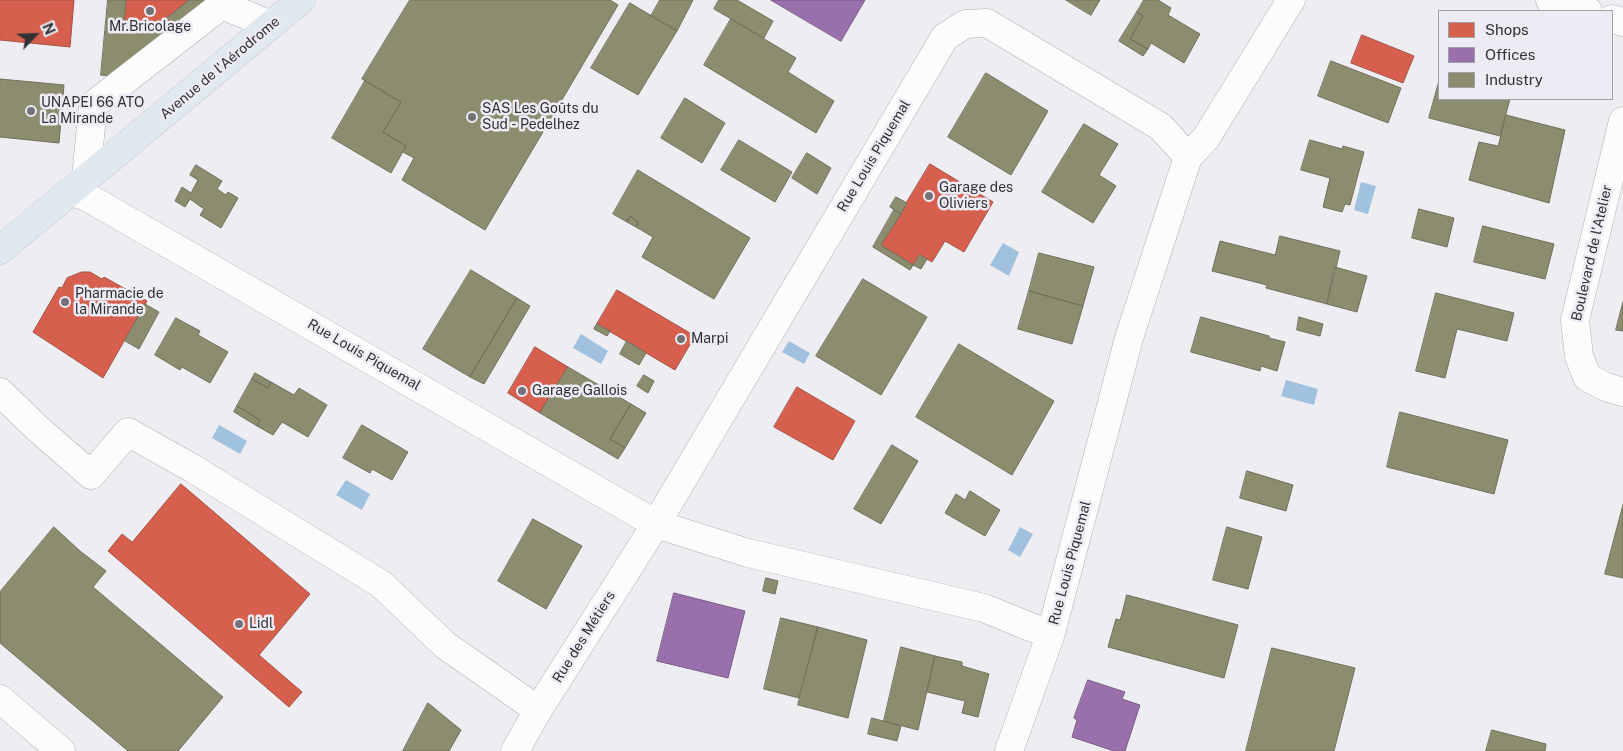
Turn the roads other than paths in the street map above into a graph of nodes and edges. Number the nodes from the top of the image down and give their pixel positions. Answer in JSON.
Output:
{"nodes":[{"id":1,"x":301,"y":0,"type":"edge"},
{"id":2,"x":1291,"y":0,"type":"edge"},
{"id":3,"x":1550,"y":0,"type":"edge"},
{"id":4,"x":1585,"y":10,"type":"edge"},
{"id":5,"x":271,"y":26,"type":"junction"},
{"id":6,"x":1623,"y":121,"type":"edge"},
{"id":7,"x":1188,"y":157,"type":"junction"},
{"id":8,"x":78,"y":184,"type":"junction"},
{"id":9,"x":0,"y":250,"type":"edge"},
{"id":10,"x":0,"y":392,"type":"edge"},
{"id":11,"x":1623,"y":392,"type":"edge"},
{"id":12,"x":656,"y":524,"type":"junction"},
{"id":13,"x":1051,"y":633,"type":"junction"},
{"id":14,"x":0,"y":699,"type":"edge"},
{"id":15,"x":538,"y":710,"type":"junction"},
{"id":16,"x":61,"y":751,"type":"edge"},
{"id":17,"x":515,"y":751,"type":"edge"},
{"id":18,"x":1009,"y":751,"type":"edge"}],
"edges":[{"from":1,"to":5,"type":"main road","name":"Avenue de l'Aérodrome"},
{"from":2,"to":7,"type":"street","name":"Rue Louis Piquemal"},
{"from":3,"to":4,"type":"street"},
{"from":5,"to":8,"type":"main road","name":"Avenue de l'Aérodrome"},
{"from":5,"to":8,"type":"street"},
{"from":6,"to":11,"type":"street","name":"Boulevard de l'Atelier"},
{"from":7,"to":12,"type":"street","name":"Rue Louis Piquemal"},
{"from":7,"to":13,"type":"street","name":"Rue Louis Piquemal"},
{"from":8,"to":9,"type":"main road","name":"Avenue de l'Aérodrome"},
{"from":8,"to":12,"type":"street","name":"Rue Louis Piquemal"},
{"from":10,"to":15,"type":"street"},
{"from":12,"to":13,"type":"street","name":"Rue Louis Piquemal"},
{"from":12,"to":15,"type":"street","name":"Rue des Métiers"},
{"from":13,"to":18,"type":"street"},
{"from":14,"to":16,"type":"street"},
{"from":15,"to":17,"type":"street","name":"Rue des Métiers"}]}
